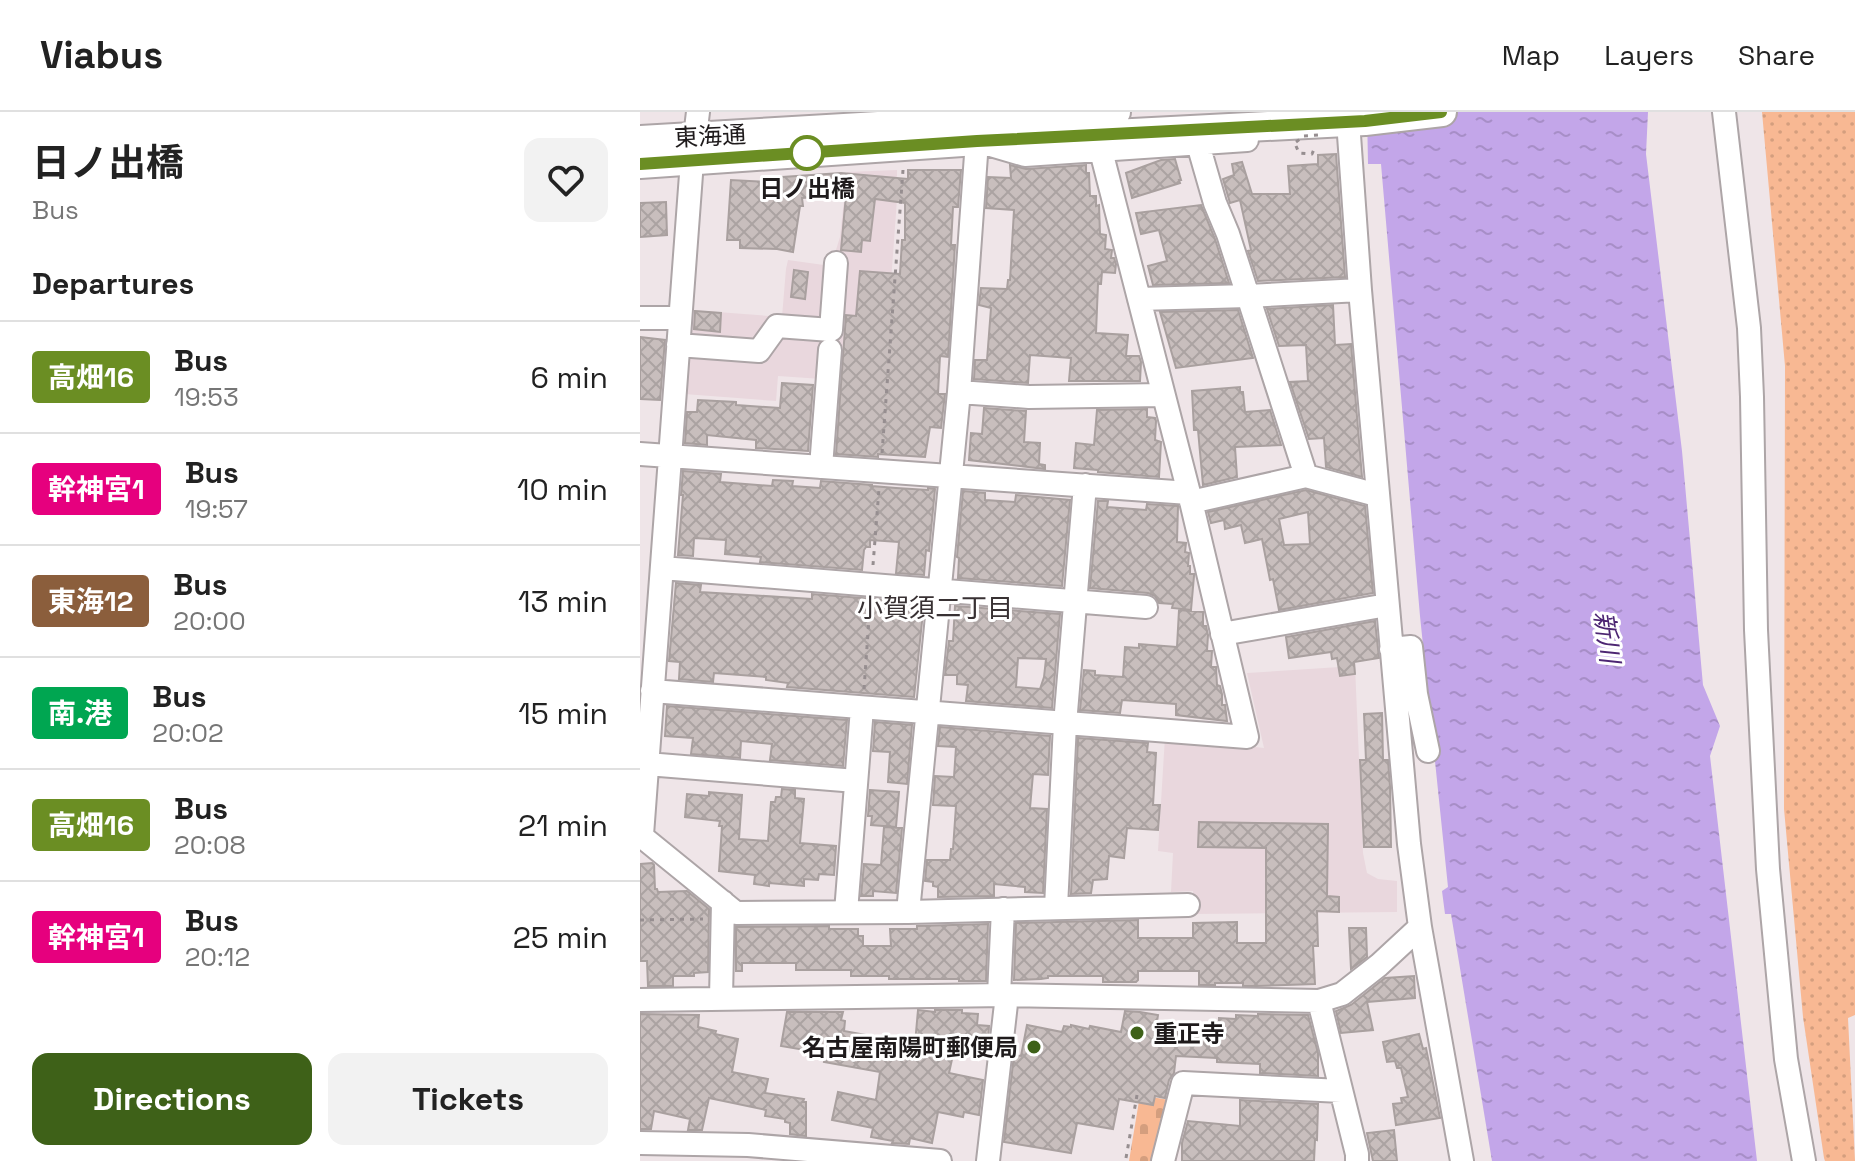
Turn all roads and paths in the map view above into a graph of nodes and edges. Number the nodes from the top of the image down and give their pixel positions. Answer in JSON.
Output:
{"nodes":[{"id":1,"x":949,"y":112,"type":"edge"},
{"id":2,"x":1116,"y":112,"type":"edge"},
{"id":3,"x":1442,"y":112,"type":"edge"},
{"id":4,"x":1724,"y":112,"type":"edge"},
{"id":5,"x":1353,"y":118,"type":"edge"},
{"id":6,"x":907,"y":127,"type":"edge"},
{"id":7,"x":1319,"y":135,"type":"dead end"},
{"id":8,"x":695,"y":137,"type":"edge"},
{"id":9,"x":1293,"y":138,"type":"joint"},
{"id":10,"x":640,"y":140,"type":"edge"},
{"id":11,"x":977,"y":141,"type":"junction"},
{"id":12,"x":1198,"y":144,"type":"junction"},
{"id":13,"x":1101,"y":151,"type":"junction"},
{"id":14,"x":640,"y":164,"type":"edge"},
{"id":15,"x":836,"y":263,"type":"dead end"},
{"id":16,"x":1360,"y":290,"type":"junction"},
{"id":17,"x":1248,"y":296,"type":"junction"},
{"id":18,"x":1139,"y":299,"type":"junction"},
{"id":19,"x":640,"y":318,"type":"edge"},
{"id":20,"x":680,"y":318,"type":"junction"},
{"id":21,"x":678,"y":345,"type":"junction"},
{"id":22,"x":830,"y":350,"type":"dead end"},
{"id":23,"x":959,"y":392,"type":"junction"},
{"id":24,"x":1163,"y":395,"type":"junction"},
{"id":25,"x":640,"y":454,"type":"edge"},
{"id":26,"x":670,"y":456,"type":"junction"},
{"id":27,"x":821,"y":467,"type":"junction"},
{"id":28,"x":880,"y":471,"type":"junction"},
{"id":29,"x":951,"y":476,"type":"junction"},
{"id":30,"x":1306,"y":476,"type":"junction"},
{"id":31,"x":1085,"y":485,"type":"junction"},
{"id":32,"x":1377,"y":495,"type":"junction"},
{"id":33,"x":1190,"y":497,"type":"junction"},
{"id":34,"x":662,"y":568,"type":"junction"},
{"id":35,"x":872,"y":585,"type":"junction"},
{"id":36,"x":650,"y":591,"type":"edge"},
{"id":37,"x":940,"y":591,"type":"junction"},
{"id":38,"x":1076,"y":601,"type":"junction"},
{"id":39,"x":1387,"y":605,"type":"junction"},
{"id":40,"x":1146,"y":607,"type":"dead end"},
{"id":41,"x":1222,"y":634,"type":"junction"},
{"id":42,"x":1391,"y":649,"type":"junction"},
{"id":43,"x":652,"y":691,"type":"junction"},
{"id":44,"x":862,"y":708,"type":"junction"},
{"id":45,"x":927,"y":714,"type":"junction"},
{"id":46,"x":645,"y":718,"type":"edge"},
{"id":47,"x":1065,"y":724,"type":"junction"},
{"id":48,"x":1428,"y":751,"type":"dead end"},
{"id":49,"x":647,"y":764,"type":"junction"},
{"id":50,"x":856,"y":781,"type":"junction"},
{"id":51,"x":641,"y":835,"type":"edge"},
{"id":52,"x":1188,"y":905,"type":"dead end"},
{"id":53,"x":1056,"y":907,"type":"junction"},
{"id":54,"x":1003,"y":909,"type":"junction"},
{"id":55,"x":723,"y":910,"type":"junction"},
{"id":56,"x":846,"y":912,"type":"junction"},
{"id":57,"x":908,"y":912,"type":"junction"},
{"id":58,"x":640,"y":920,"type":"edge"},
{"id":59,"x":1420,"y":927,"type":"junction"},
{"id":60,"x":1003,"y":995,"type":"junction"},
{"id":61,"x":721,"y":998,"type":"junction"},
{"id":62,"x":640,"y":1000,"type":"edge"},
{"id":63,"x":1319,"y":1001,"type":"junction"},
{"id":64,"x":1341,"y":1091,"type":"junction"},
{"id":65,"x":1137,"y":1095,"type":"dead end"},
{"id":66,"x":640,"y":1143,"type":"edge"},
{"id":67,"x":1126,"y":1158,"type":"dead end"},
{"id":68,"x":940,"y":1161,"type":"edge"},
{"id":69,"x":988,"y":1161,"type":"edge"},
{"id":70,"x":1163,"y":1161,"type":"edge"},
{"id":71,"x":1357,"y":1161,"type":"edge"},
{"id":72,"x":1462,"y":1161,"type":"edge"},
{"id":73,"x":1804,"y":1161,"type":"edge"}],
"edges":[{"from":1,"to":6,"type":"street"},
{"from":2,"to":6,"type":"main road","name":"東海通"},
{"from":3,"to":5,"type":"main road","name":"東海通"},
{"from":4,"to":73,"type":"street"},
{"from":5,"to":11,"type":"main road","name":"東海通"},
{"from":5,"to":16,"type":"street"},
{"from":6,"to":8,"type":"main road","name":"東海通"},
{"from":6,"to":11,"type":"main road","name":"東海通"},
{"from":6,"to":28,"type":"path"},
{"from":7,"to":9,"type":"path","bridge":true},
{"from":8,"to":10,"type":"main road","name":"東海通"},
{"from":8,"to":14,"type":"main road","name":"東海通"},
{"from":8,"to":20,"type":"street"},
{"from":9,"to":12,"type":"street"},
{"from":11,"to":13,"type":"street"},
{"from":11,"to":23,"type":"street"},
{"from":12,"to":13,"type":"street"},
{"from":12,"to":17,"type":"street"},
{"from":13,"to":18,"type":"street"},
{"from":15,"to":21,"type":"street"},
{"from":16,"to":17,"type":"street"},
{"from":16,"to":32,"type":"street"},
{"from":17,"to":18,"type":"street"},
{"from":17,"to":30,"type":"street"},
{"from":18,"to":24,"type":"street"},
{"from":19,"to":20,"type":"street"},
{"from":20,"to":21,"type":"street"},
{"from":21,"to":26,"type":"street"},
{"from":22,"to":27,"type":"street"},
{"from":23,"to":24,"type":"street"},
{"from":23,"to":29,"type":"street"},
{"from":24,"to":33,"type":"street"},
{"from":25,"to":26,"type":"street"},
{"from":26,"to":27,"type":"street"},
{"from":26,"to":34,"type":"street"},
{"from":27,"to":28,"type":"street"},
{"from":28,"to":29,"type":"street"},
{"from":28,"to":35,"type":"path"},
{"from":29,"to":31,"type":"street"},
{"from":29,"to":37,"type":"street"},
{"from":30,"to":32,"type":"street"},
{"from":30,"to":33,"type":"street"},
{"from":31,"to":33,"type":"street"},
{"from":31,"to":38,"type":"street"},
{"from":32,"to":39,"type":"street"},
{"from":33,"to":41,"type":"street"},
{"from":34,"to":35,"type":"street"},
{"from":34,"to":36,"type":"street"},
{"from":35,"to":37,"type":"street"},
{"from":35,"to":44,"type":"path"},
{"from":36,"to":43,"type":"street"},
{"from":37,"to":38,"type":"street"},
{"from":37,"to":45,"type":"street"},
{"from":38,"to":40,"type":"street"},
{"from":38,"to":47,"type":"street"},
{"from":39,"to":41,"type":"street"},
{"from":39,"to":42,"type":"street"},
{"from":41,"to":47,"type":"street"},
{"from":42,"to":48,"type":"street"},
{"from":42,"to":59,"type":"street"},
{"from":43,"to":44,"type":"street"},
{"from":43,"to":46,"type":"street"},
{"from":44,"to":45,"type":"street"},
{"from":44,"to":50,"type":"street"},
{"from":45,"to":47,"type":"street"},
{"from":45,"to":57,"type":"street"},
{"from":46,"to":49,"type":"street"},
{"from":47,"to":53,"type":"street"},
{"from":49,"to":50,"type":"street"},
{"from":49,"to":51,"type":"street"},
{"from":50,"to":56,"type":"street"},
{"from":51,"to":55,"type":"street"},
{"from":52,"to":53,"type":"street"},
{"from":53,"to":54,"type":"street"},
{"from":54,"to":57,"type":"street"},
{"from":54,"to":60,"type":"street"},
{"from":55,"to":56,"type":"street"},
{"from":55,"to":58,"type":"path"},
{"from":55,"to":61,"type":"street"},
{"from":56,"to":57,"type":"street"},
{"from":59,"to":63,"type":"street"},
{"from":59,"to":72,"type":"street"},
{"from":60,"to":61,"type":"street"},
{"from":60,"to":63,"type":"street"},
{"from":60,"to":69,"type":"street"},
{"from":61,"to":62,"type":"street"},
{"from":63,"to":64,"type":"street"},
{"from":64,"to":70,"type":"street"},
{"from":64,"to":71,"type":"street"},
{"from":65,"to":67,"type":"path"},
{"from":66,"to":68,"type":"street"}]}
